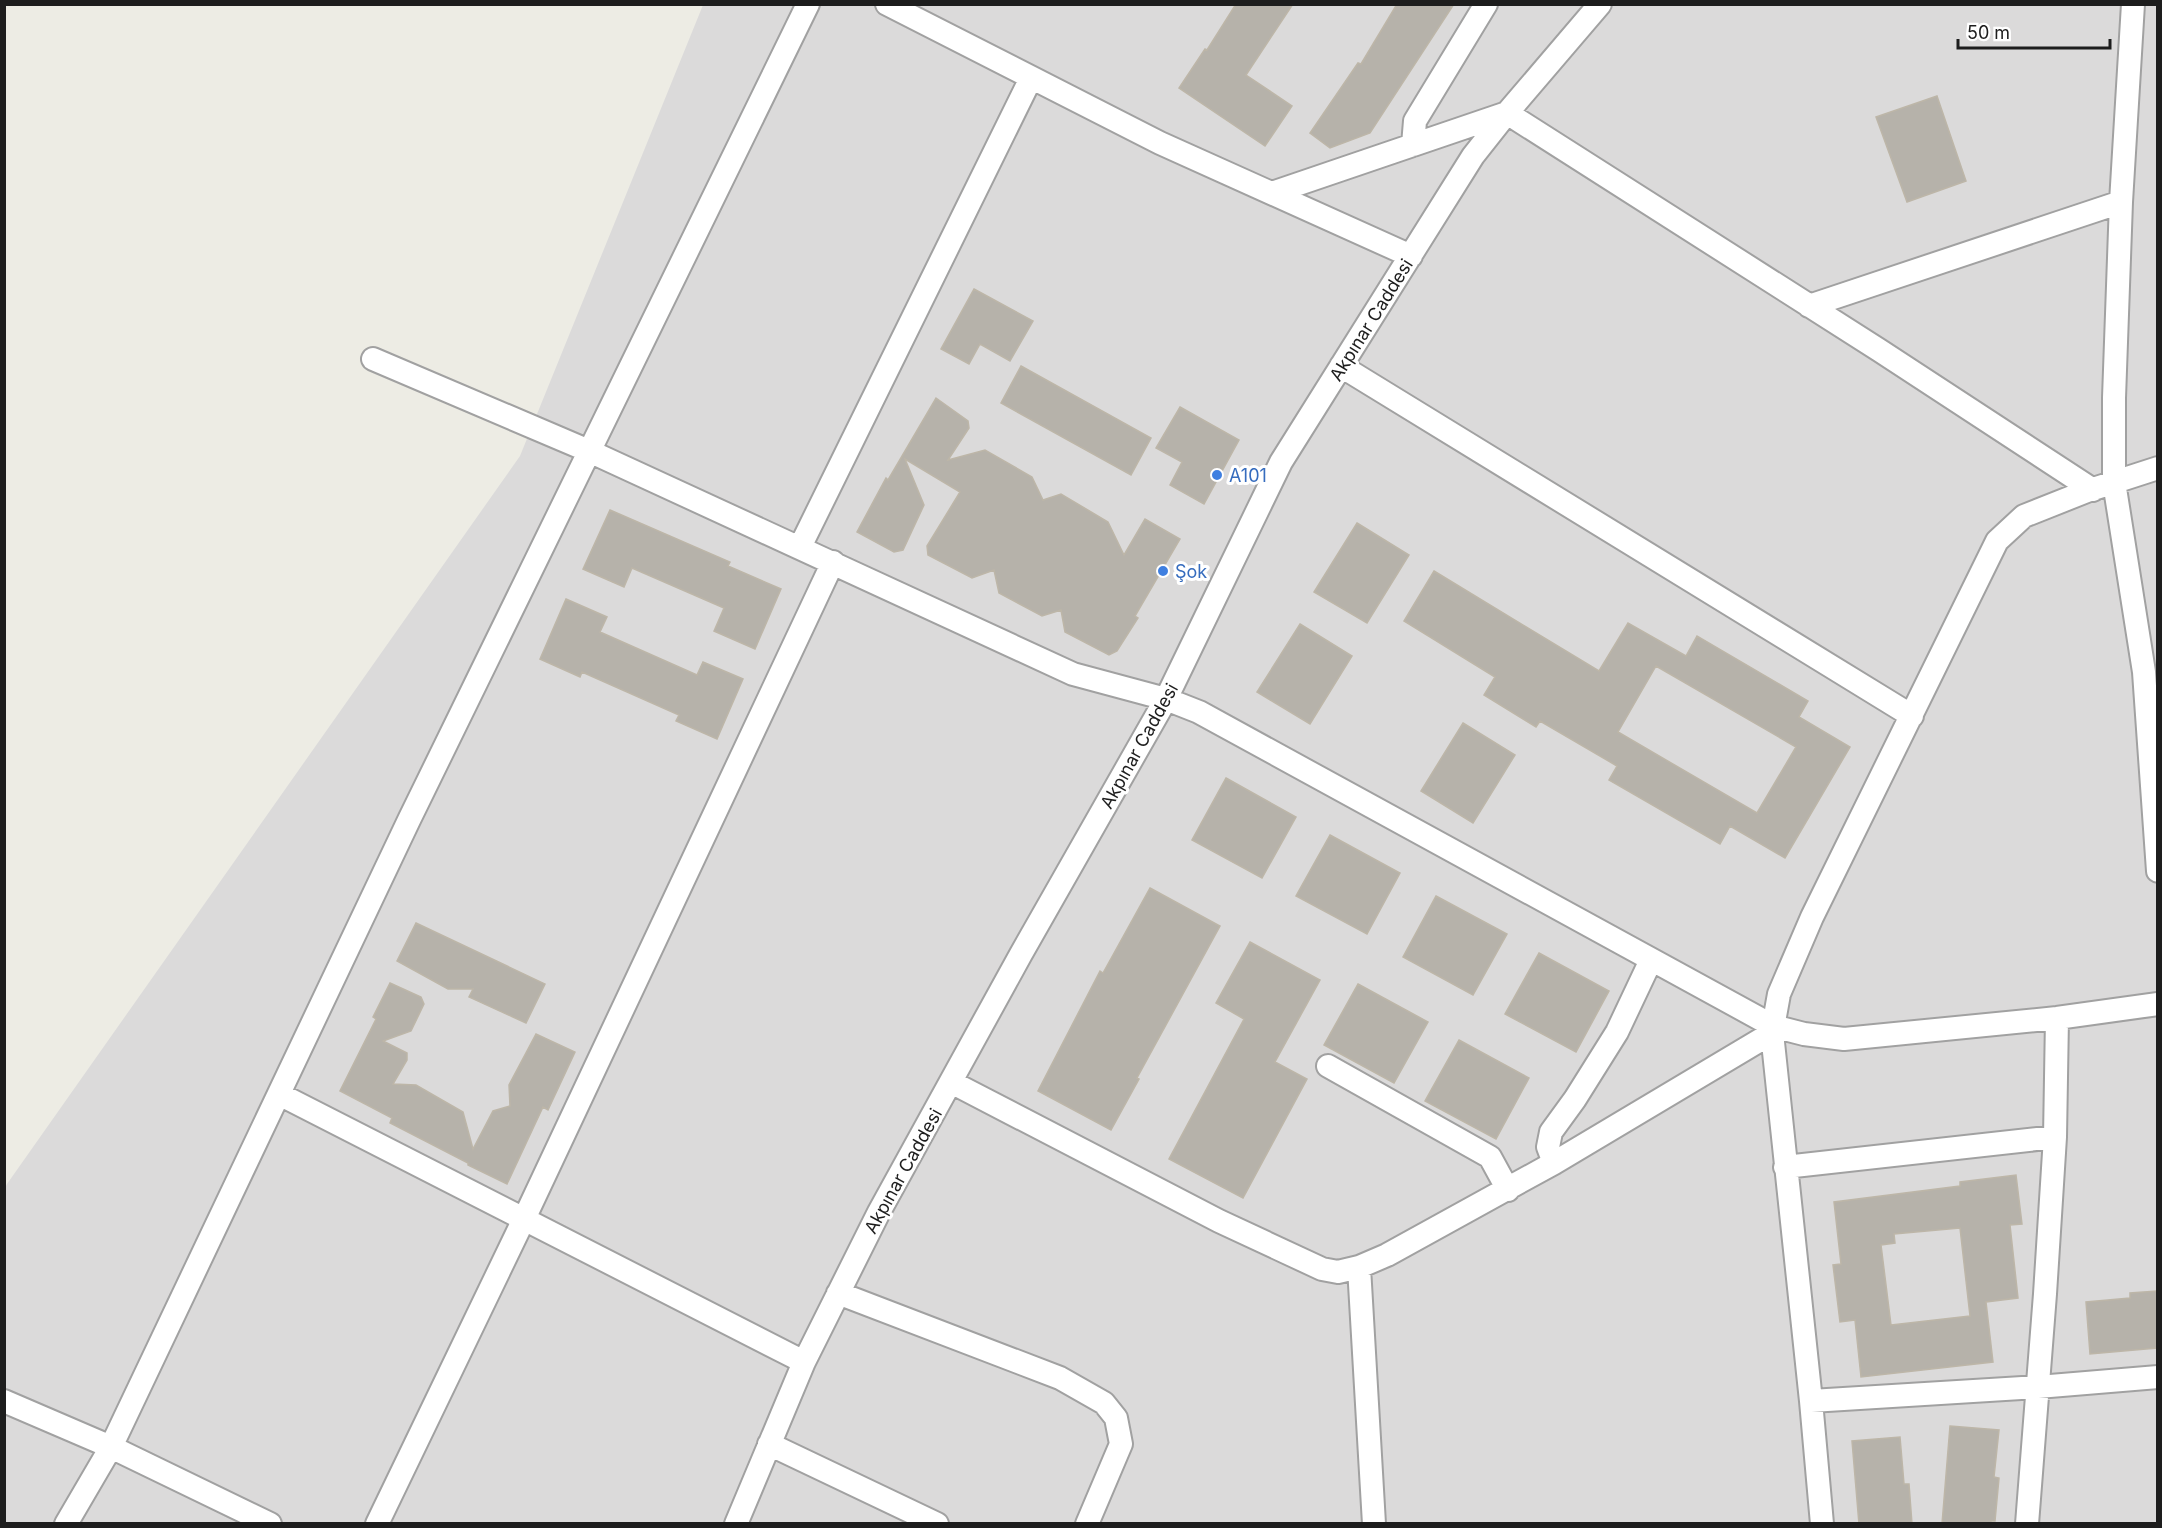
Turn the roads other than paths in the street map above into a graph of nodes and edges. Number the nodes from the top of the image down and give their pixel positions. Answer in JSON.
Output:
{"nodes":[{"id":1,"x":808,"y":4,"type":"edge"},
{"id":2,"x":887,"y":4,"type":"edge"},
{"id":3,"x":1486,"y":4,"type":"edge"},
{"id":4,"x":1600,"y":4,"type":"edge"},
{"id":5,"x":2133,"y":4,"type":"edge"},
{"id":6,"x":1031,"y":78,"type":"junction"},
{"id":7,"x":1507,"y":113,"type":"junction"},
{"id":8,"x":1413,"y":145,"type":"junction"},
{"id":9,"x":1272,"y":193,"type":"junction"},
{"id":10,"x":2121,"y":202,"type":"junction"},
{"id":11,"x":1411,"y":256,"type":"junction"},
{"id":12,"x":1809,"y":306,"type":"junction"},
{"id":13,"x":373,"y":359,"type":"dead end"},
{"id":14,"x":1341,"y":366,"type":"junction"},
{"id":15,"x":589,"y":451,"type":"junction"},
{"id":16,"x":2157,"y":468,"type":"edge"},
{"id":17,"x":2103,"y":486,"type":"junction"},
{"id":18,"x":800,"y":547,"type":"junction"},
{"id":19,"x":833,"y":562,"type":"junction"},
{"id":20,"x":1166,"y":699,"type":"junction"},
{"id":21,"x":1912,"y":716,"type":"junction"},
{"id":22,"x":2157,"y":871,"type":"edge"},
{"id":23,"x":1652,"y":960,"type":"junction"},
{"id":24,"x":2157,"y":1004,"type":"edge"},
{"id":25,"x":2057,"y":1018,"type":"junction"},
{"id":26,"x":1772,"y":1029,"type":"junction"},
{"id":27,"x":1328,"y":1066,"type":"dead end"},
{"id":28,"x":951,"y":1082,"type":"junction"},
{"id":29,"x":279,"y":1094,"type":"junction"},
{"id":30,"x":2055,"y":1137,"type":"junction"},
{"id":31,"x":1554,"y":1163,"type":"junction"},
{"id":32,"x":1785,"y":1167,"type":"junction"},
{"id":33,"x":1508,"y":1190,"type":"junction"},
{"id":34,"x":524,"y":1220,"type":"junction"},
{"id":35,"x":1359,"y":1267,"type":"junction"},
{"id":36,"x":838,"y":1293,"type":"junction"},
{"id":37,"x":804,"y":1362,"type":"junction"},
{"id":38,"x":2157,"y":1377,"type":"edge"},
{"id":39,"x":2038,"y":1387,"type":"junction"},
{"id":40,"x":4,"y":1401,"type":"edge"},
{"id":41,"x":1811,"y":1401,"type":"junction"},
{"id":42,"x":769,"y":1444,"type":"junction"},
{"id":43,"x":111,"y":1447,"type":"junction"},
{"id":44,"x":66,"y":1524,"type":"edge"},
{"id":45,"x":270,"y":1524,"type":"edge"},
{"id":46,"x":377,"y":1524,"type":"edge"},
{"id":47,"x":736,"y":1524,"type":"edge"},
{"id":48,"x":937,"y":1524,"type":"edge"},
{"id":49,"x":1088,"y":1524,"type":"edge"},
{"id":50,"x":1374,"y":1524,"type":"edge"},
{"id":51,"x":1822,"y":1524,"type":"edge"},
{"id":52,"x":2027,"y":1524,"type":"edge"}],
"edges":[{"from":1,"to":15,"type":"street"},
{"from":2,"to":6,"type":"street"},
{"from":3,"to":8,"type":"street"},
{"from":4,"to":7,"type":"street","name":"Akpınar Caddesi"},
{"from":5,"to":10,"type":"street"},
{"from":6,"to":9,"type":"street"},
{"from":6,"to":18,"type":"street"},
{"from":7,"to":8,"type":"street"},
{"from":7,"to":11,"type":"street","name":"Akpınar Caddesi"},
{"from":7,"to":12,"type":"street"},
{"from":8,"to":9,"type":"street"},
{"from":9,"to":11,"type":"street"},
{"from":10,"to":12,"type":"street"},
{"from":10,"to":17,"type":"street"},
{"from":11,"to":14,"type":"street","name":"Akpınar Caddesi"},
{"from":12,"to":17,"type":"street"},
{"from":13,"to":15,"type":"street"},
{"from":14,"to":20,"type":"street","name":"Akpınar Caddesi"},
{"from":14,"to":21,"type":"street"},
{"from":15,"to":18,"type":"street"},
{"from":15,"to":29,"type":"street"},
{"from":16,"to":17,"type":"street"},
{"from":17,"to":21,"type":"street"},
{"from":17,"to":22,"type":"street"},
{"from":18,"to":19,"type":"street"},
{"from":19,"to":20,"type":"street"},
{"from":19,"to":34,"type":"street"},
{"from":20,"to":23,"type":"street"},
{"from":20,"to":28,"type":"street","name":"Akpınar Caddesi"},
{"from":21,"to":26,"type":"street"},
{"from":23,"to":26,"type":"street"},
{"from":23,"to":31,"type":"street"},
{"from":24,"to":25,"type":"street"},
{"from":25,"to":26,"type":"street"},
{"from":25,"to":30,"type":"street"},
{"from":26,"to":31,"type":"street"},
{"from":26,"to":32,"type":"street"},
{"from":27,"to":33,"type":"street"},
{"from":28,"to":35,"type":"street"},
{"from":28,"to":36,"type":"street","name":"Akpınar Caddesi"},
{"from":29,"to":34,"type":"street"},
{"from":29,"to":43,"type":"street"},
{"from":30,"to":32,"type":"street"},
{"from":30,"to":39,"type":"street"},
{"from":31,"to":33,"type":"street"},
{"from":32,"to":41,"type":"street"},
{"from":33,"to":35,"type":"street"},
{"from":34,"to":37,"type":"street"},
{"from":34,"to":46,"type":"street"},
{"from":35,"to":50,"type":"street"},
{"from":36,"to":37,"type":"street","name":"Akpınar Caddesi"},
{"from":36,"to":49,"type":"street"},
{"from":37,"to":42,"type":"street","name":"Akpınar Caddesi"},
{"from":38,"to":39,"type":"street"},
{"from":39,"to":41,"type":"street"},
{"from":39,"to":52,"type":"street"},
{"from":40,"to":43,"type":"street"},
{"from":41,"to":51,"type":"street"},
{"from":42,"to":47,"type":"street","name":"Akpınar Caddesi"},
{"from":42,"to":48,"type":"street"},
{"from":43,"to":44,"type":"street"},
{"from":43,"to":45,"type":"street"}]}
